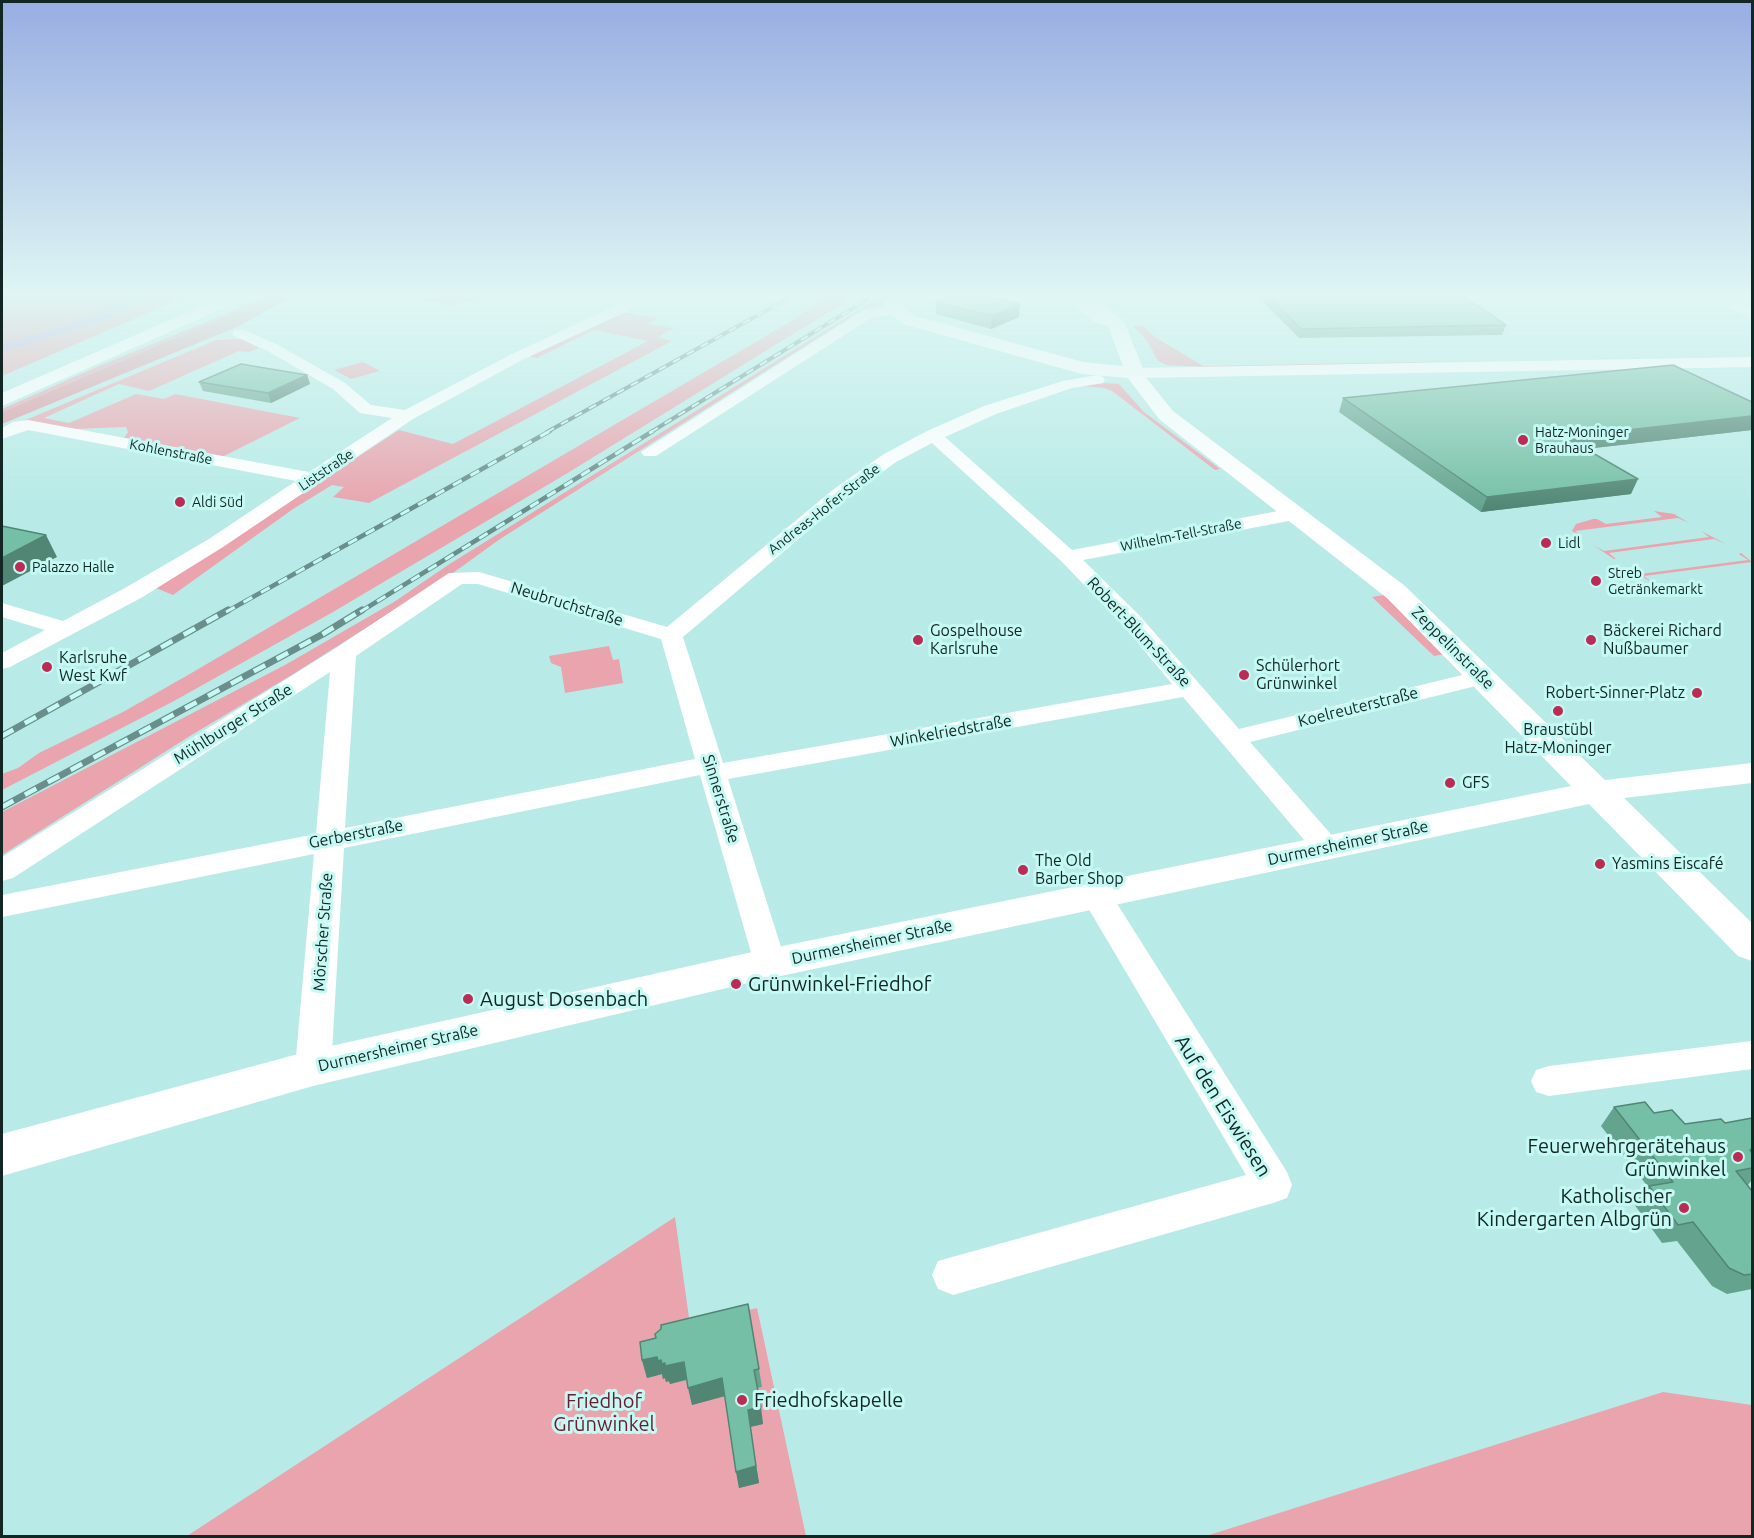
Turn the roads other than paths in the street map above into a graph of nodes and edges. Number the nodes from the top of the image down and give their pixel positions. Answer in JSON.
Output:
{"nodes":[{"id":1,"x":53,"y":366,"type":"edge"},
{"id":2,"x":62,"y":366,"type":"edge"},
{"id":3,"x":92,"y":366,"type":"edge"},
{"id":4,"x":304,"y":366,"type":"edge"},
{"id":5,"x":500,"y":366,"type":"edge"},
{"id":6,"x":786,"y":366,"type":"edge"},
{"id":7,"x":1075,"y":366,"type":"edge"},
{"id":8,"x":1133,"y":366,"type":"edge"},
{"id":9,"x":1545,"y":366,"type":"edge"},
{"id":10,"x":1134,"y":369,"type":"junction"},
{"id":11,"x":44,"y":374,"type":"junction"},
{"id":12,"x":1097,"y":380,"type":"dead end"},
{"id":13,"x":2,"y":385,"type":"edge"},
{"id":14,"x":2,"y":400,"type":"edge"},
{"id":15,"x":407,"y":415,"type":"junction"},
{"id":16,"x":2,"y":434,"type":"edge"},
{"id":17,"x":933,"y":435,"type":"junction"},
{"id":18,"x":651,"y":452,"type":"dead end"},
{"id":19,"x":314,"y":479,"type":"junction"},
{"id":20,"x":1294,"y":514,"type":"junction"},
{"id":21,"x":1068,"y":557,"type":"junction"},
{"id":22,"x":463,"y":577,"type":"joint"},
{"id":23,"x":2,"y":610,"type":"edge"},
{"id":24,"x":65,"y":629,"type":"junction"},
{"id":25,"x":671,"y":635,"type":"junction"},
{"id":26,"x":344,"y":653,"type":"junction"},
{"id":27,"x":2,"y":662,"type":"edge"},
{"id":28,"x":1483,"y":676,"type":"junction"},
{"id":29,"x":1190,"y":688,"type":"junction"},
{"id":30,"x":1234,"y":738,"type":"junction"},
{"id":31,"x":712,"y":769,"type":"junction"},
{"id":32,"x":1752,"y":773,"type":"edge"},
{"id":33,"x":1598,"y":791,"type":"junction"},
{"id":34,"x":330,"y":838,"type":"junction"},
{"id":35,"x":1326,"y":847,"type":"junction"},
{"id":36,"x":2,"y":871,"type":"edge"},
{"id":37,"x":1096,"y":896,"type":"junction"},
{"id":38,"x":2,"y":906,"type":"edge"},
{"id":39,"x":1752,"y":946,"type":"edge"},
{"id":40,"x":770,"y":963,"type":"junction"},
{"id":41,"x":1752,"y":1055,"type":"edge"},
{"id":42,"x":313,"y":1068,"type":"junction"},
{"id":43,"x":1549,"y":1081,"type":"dead end"},
{"id":44,"x":2,"y":1155,"type":"edge"},
{"id":45,"x":953,"y":1275,"type":"dead end"}],
"edges":[{"from":1,"to":11,"type":"main road"},
{"from":2,"to":11,"type":"main road"},
{"from":3,"to":11,"type":"main road"},
{"from":4,"to":15,"type":"street"},
{"from":5,"to":15,"type":"street","name":"Liststraße"},
{"from":6,"to":18,"type":"street"},
{"from":7,"to":10,"type":"main road"},
{"from":8,"to":10,"type":"main road","name":"Zeppelinstraße"},
{"from":9,"to":10,"type":"street"},
{"from":10,"to":20,"type":"main road","name":"Zeppelinstraße"},
{"from":11,"to":13,"type":"main road"},
{"from":11,"to":14,"type":"main road"},
{"from":12,"to":17,"type":"street","name":"Andreas-Hofer-Straße"},
{"from":15,"to":19,"type":"street","name":"Liststraße"},
{"from":16,"to":19,"type":"street","name":"Kohlenstraße"},
{"from":17,"to":21,"type":"street","name":"Robert-Blum-Straße"},
{"from":17,"to":25,"type":"street","name":"Andreas-Hofer-Straße"},
{"from":19,"to":24,"type":"street","name":"Liststraße"},
{"from":20,"to":21,"type":"street","name":"Wilhelm-Tell-Straße"},
{"from":20,"to":28,"type":"main road","name":"Zeppelinstraße"},
{"from":21,"to":29,"type":"street","name":"Robert-Blum-Straße"},
{"from":22,"to":25,"type":"street","name":"Neubruchstraße"},
{"from":22,"to":26,"type":"street","name":"Mühlburger Straße"},
{"from":23,"to":24,"type":"street"},
{"from":24,"to":27,"type":"street","name":"Liststraße"},
{"from":25,"to":31,"type":"street","name":"Sinnerstraße"},
{"from":26,"to":34,"type":"street","name":"Mörscher Straße"},
{"from":26,"to":36,"type":"street","name":"Mühlburger Straße"},
{"from":28,"to":30,"type":"street","name":"Koelreuterstraße"},
{"from":28,"to":33,"type":"main road","name":"Zeppelinstraße"},
{"from":29,"to":30,"type":"street","name":"Robert-Blum-Straße"},
{"from":29,"to":31,"type":"street","name":"Winkelriedstraße"},
{"from":30,"to":35,"type":"street","name":"Robert-Blum-Straße"},
{"from":31,"to":34,"type":"street","name":"Gerberstraße"},
{"from":31,"to":40,"type":"street","name":"Sinnerstraße"},
{"from":32,"to":33,"type":"main road","name":"Durmersheimer Straße"},
{"from":33,"to":35,"type":"main road","name":"Durmersheimer Straße"},
{"from":33,"to":39,"type":"main road","name":"Zeppelinstraße"},
{"from":34,"to":38,"type":"street","name":"Gerberstraße"},
{"from":34,"to":42,"type":"street","name":"Mörscher Straße"},
{"from":35,"to":37,"type":"main road","name":"Durmersheimer Straße"},
{"from":37,"to":40,"type":"main road","name":"Durmersheimer Straße"},
{"from":37,"to":45,"type":"street","name":"Auf den Eiswiesen"},
{"from":40,"to":42,"type":"main road","name":"Durmersheimer Straße"},
{"from":41,"to":43,"type":"street"},
{"from":42,"to":44,"type":"main road","name":"Durmersheimer Straße"}]}
